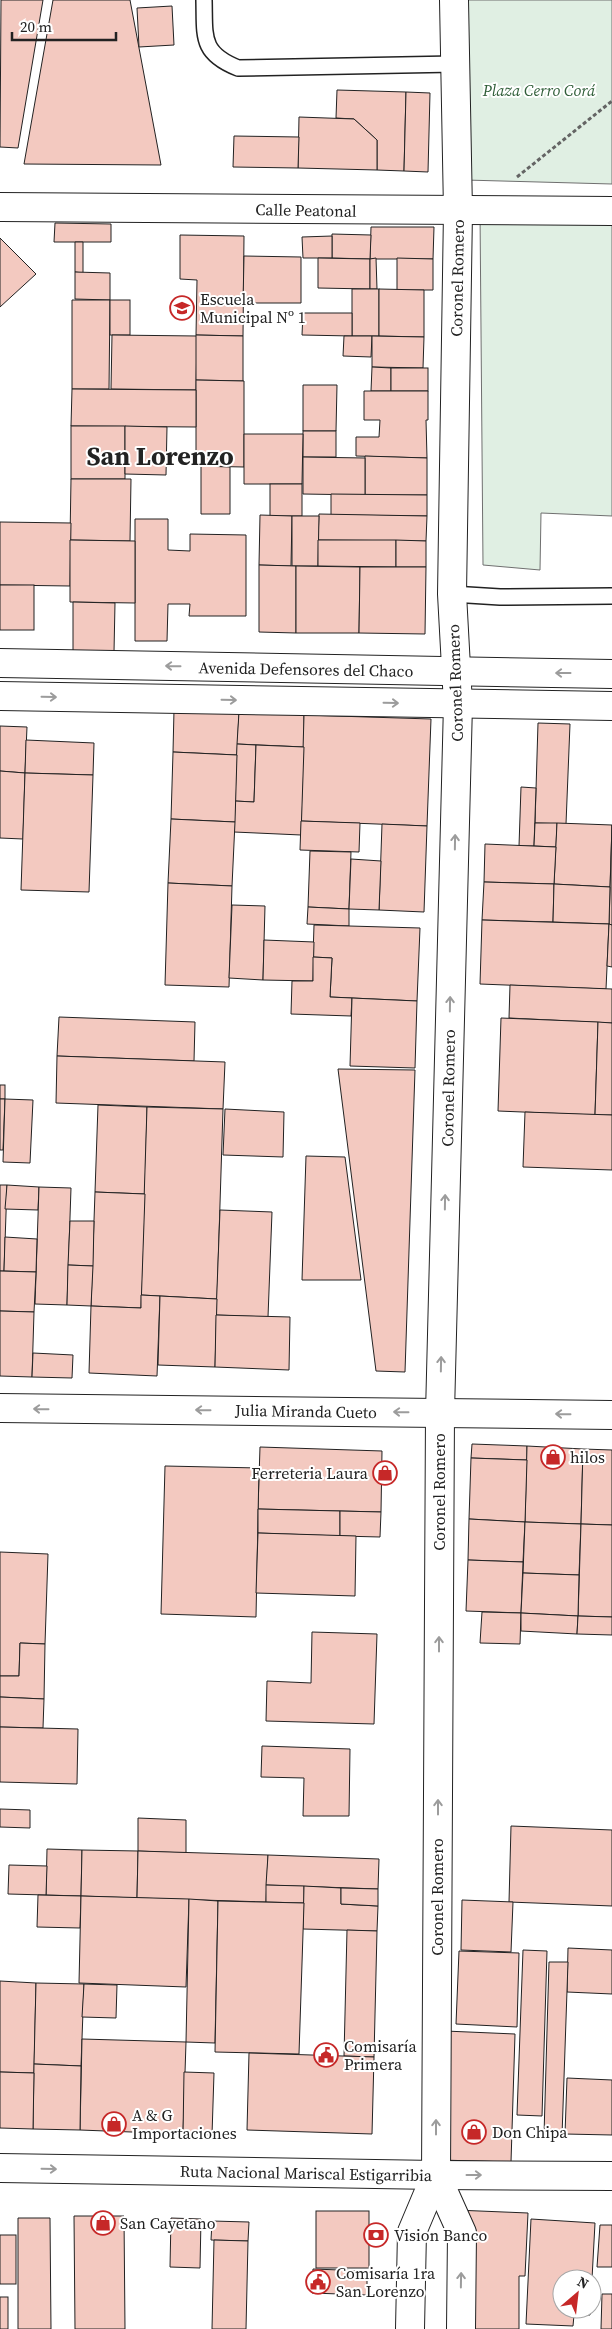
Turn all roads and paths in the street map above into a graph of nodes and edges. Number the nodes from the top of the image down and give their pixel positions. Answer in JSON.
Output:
{"nodes":[{"id":1,"x":204,"y":0,"type":"edge"},
{"id":2,"x":454,"y":0,"type":"edge"},
{"id":3,"x":455,"y":64,"type":"junction"},
{"id":4,"x":612,"y":101,"type":"edge"},
{"id":5,"x":512,"y":181,"type":"dead end"},
{"id":6,"x":0,"y":207,"type":"edge"},
{"id":7,"x":458,"y":211,"type":"junction"},
{"id":8,"x":612,"y":211,"type":"edge"},
{"id":9,"x":452,"y":594,"type":"junction"},
{"id":10,"x":612,"y":596,"type":"edge"},
{"id":11,"x":0,"y":663,"type":"edge"},
{"id":12,"x":456,"y":672,"type":"junction"},
{"id":13,"x":612,"y":674,"type":"edge"},
{"id":14,"x":0,"y":696,"type":"edge"},
{"id":15,"x":458,"y":704,"type":"junction"},
{"id":16,"x":612,"y":706,"type":"edge"},
{"id":17,"x":0,"y":1408,"type":"edge"},
{"id":18,"x":440,"y":1413,"type":"junction"},
{"id":19,"x":612,"y":1415,"type":"edge"},
{"id":20,"x":0,"y":2168,"type":"edge"},
{"id":21,"x":436,"y":2175,"type":"junction"},
{"id":22,"x":612,"y":2176,"type":"edge"},
{"id":23,"x":410,"y":2329,"type":"edge"},
{"id":24,"x":461,"y":2329,"type":"edge"}],
"edges":[{"from":1,"to":3,"type":"lane"},
{"from":2,"to":3,"type":"main road","name":"Coronel Romero"},
{"from":3,"to":7,"type":"main road","name":"Coronel Romero"},
{"from":4,"to":5,"type":"path"},
{"from":6,"to":7,"type":"main road","name":"Calle Peatonal"},
{"from":7,"to":8,"type":"main road","name":"Calle Peatonal"},
{"from":7,"to":9,"type":"main road","name":"Coronel Romero"},
{"from":9,"to":10,"type":"lane"},
{"from":9,"to":12,"type":"main road","name":"Coronel Romero"},
{"from":12,"to":11,"type":"main road","name":"Avenida Defensores del Chaco","one_way":true},
{"from":13,"to":12,"type":"main road","name":"Avenida Defensores del Chaco","one_way":true},
{"from":12,"to":15,"type":"main road","name":"Coronel Romero"},
{"from":14,"to":15,"type":"main road","name":"Avenida Defensores del Chaco","one_way":true},
{"from":15,"to":16,"type":"main road","name":"Avenida Defensores del Chaco"},
{"from":18,"to":15,"type":"main road","name":"Coronel Romero","one_way":true},
{"from":18,"to":17,"type":"main road","name":"Julia Miranda Cueto","one_way":true},
{"from":19,"to":18,"type":"main road","name":"Julia Miranda Cueto","one_way":true},
{"from":21,"to":18,"type":"main road","name":"Coronel Romero","one_way":true},
{"from":20,"to":21,"type":"main road","name":"Ruta Nacional Mariscal Estigarribia","one_way":true},
{"from":21,"to":22,"type":"main road","name":"Ruta Nacional Mariscal Estigarribia","one_way":true},
{"from":21,"to":23,"type":"main road","name":"Coronel Romero"},
{"from":24,"to":21,"type":"main road","name":"Coronel Romero","one_way":true}]}
